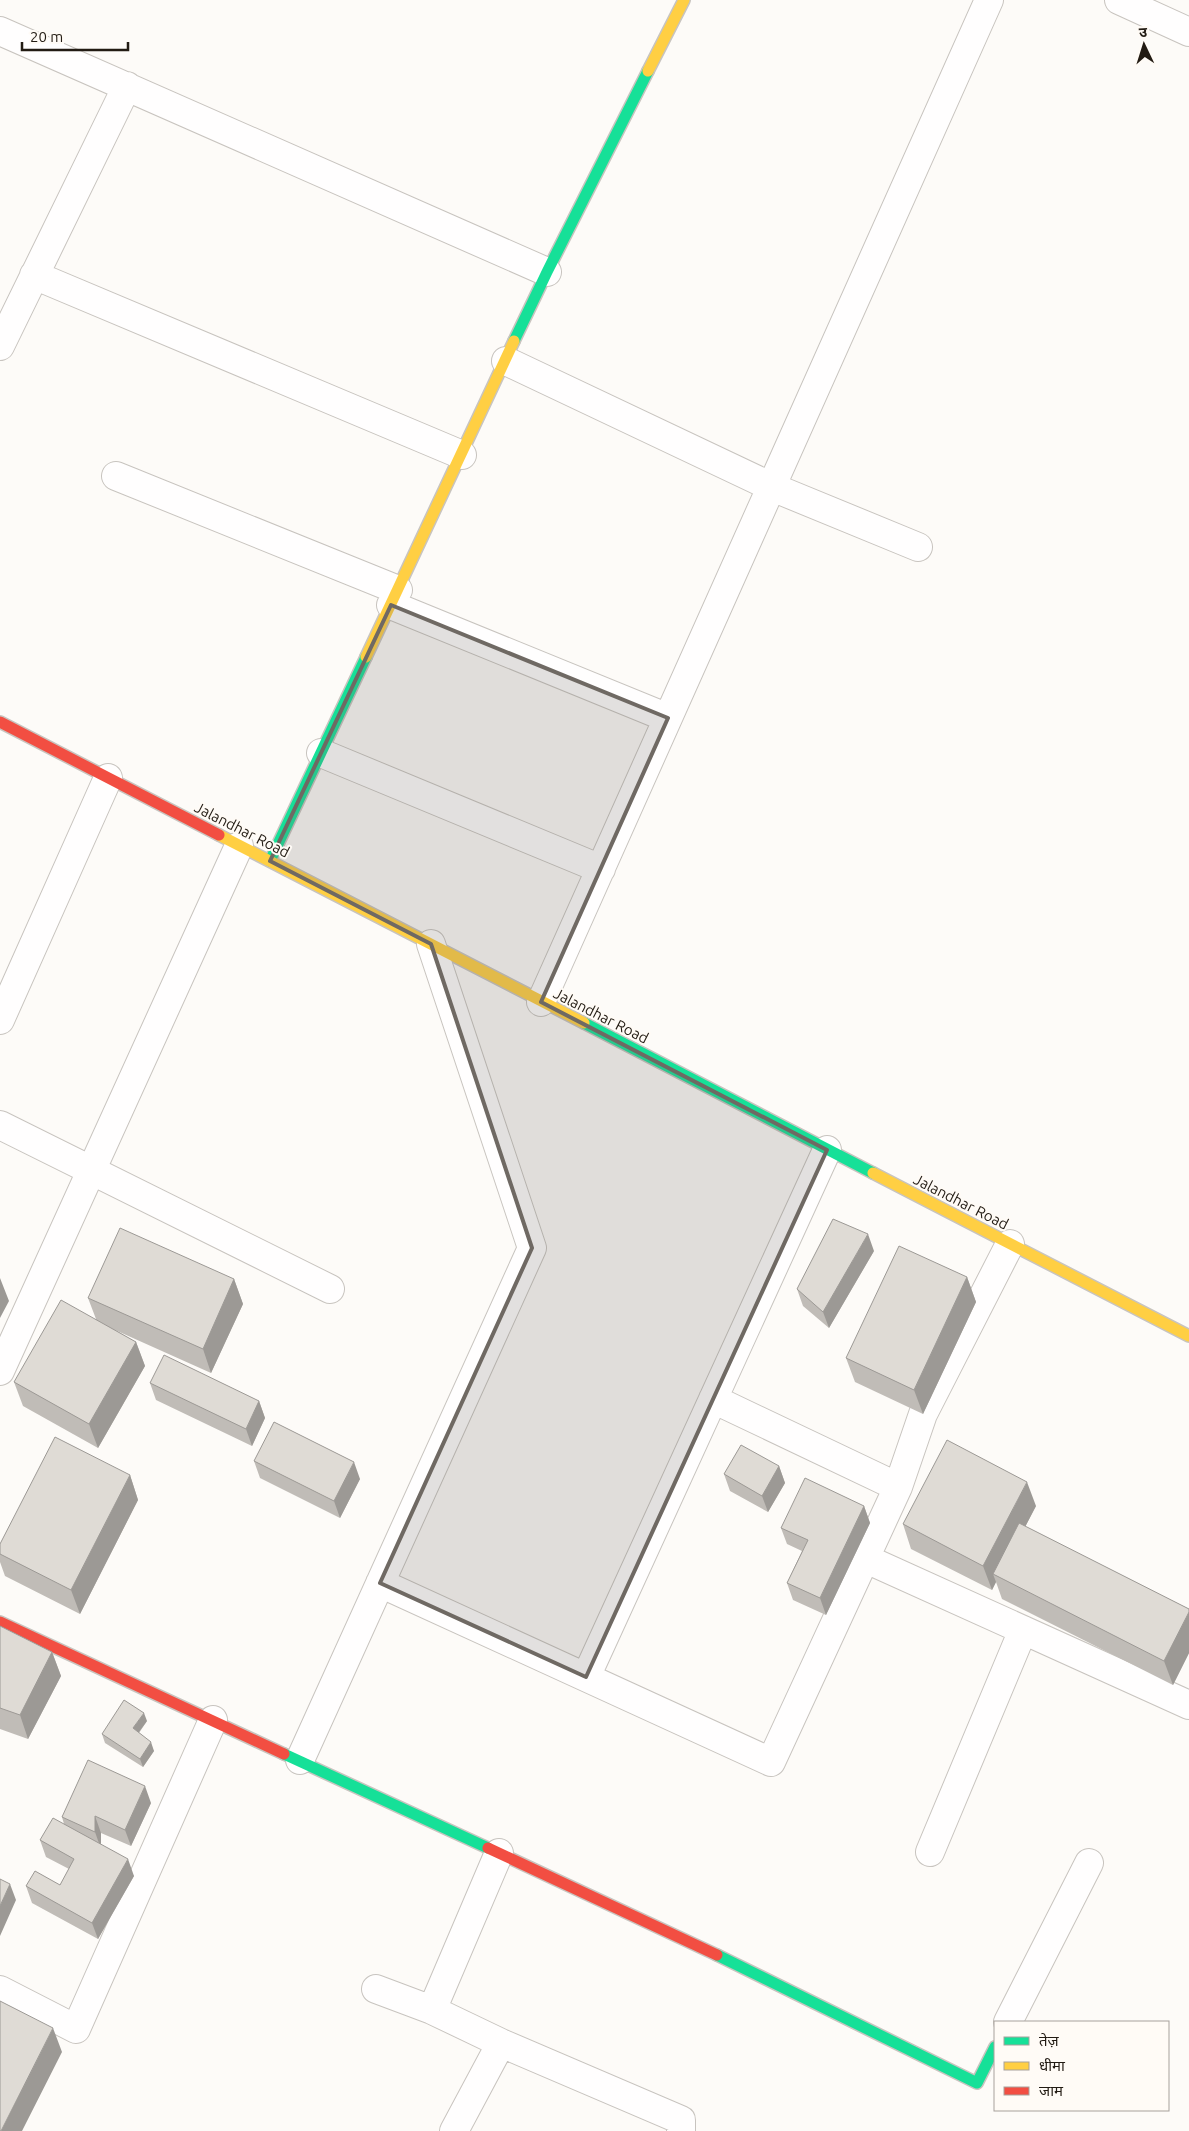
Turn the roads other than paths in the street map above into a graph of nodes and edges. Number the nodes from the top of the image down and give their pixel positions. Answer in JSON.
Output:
{"nodes":[{"id":1,"x":684,"y":0,"type":"edge"},
{"id":2,"x":989,"y":0,"type":"edge"},
{"id":3,"x":1119,"y":0,"type":"edge"},
{"id":4,"x":0,"y":31,"type":"edge"},
{"id":5,"x":1189,"y":32,"type":"edge"},
{"id":6,"x":127,"y":86,"type":"junction"},
{"id":7,"x":547,"y":272,"type":"junction"},
{"id":8,"x":34,"y":276,"type":"junction"},
{"id":9,"x":0,"y":346,"type":"edge"},
{"id":10,"x":506,"y":361,"type":"junction"},
{"id":11,"x":462,"y":455,"type":"junction"},
{"id":12,"x":116,"y":476,"type":"dead end"},
{"id":13,"x":772,"y":486,"type":"junction"},
{"id":14,"x":918,"y":548,"type":"dead end"},
{"id":15,"x":394,"y":597,"type":"junction"},
{"id":16,"x":668,"y":718,"type":"junction"},
{"id":17,"x":0,"y":722,"type":"edge"},
{"id":18,"x":321,"y":753,"type":"junction"},
{"id":19,"x":108,"y":778,"type":"junction"},
{"id":20,"x":239,"y":846,"type":"junction"},
{"id":21,"x":270,"y":861,"type":"junction"},
{"id":22,"x":601,"y":869,"type":"junction"},
{"id":23,"x":431,"y":944,"type":"junction"},
{"id":24,"x":542,"y":1002,"type":"junction"},
{"id":25,"x":0,"y":1020,"type":"edge"},
{"id":26,"x":0,"y":1125,"type":"edge"},
{"id":27,"x":828,"y":1150,"type":"junction"},
{"id":28,"x":92,"y":1171,"type":"junction"},
{"id":29,"x":1010,"y":1244,"type":"junction"},
{"id":30,"x":330,"y":1289,"type":"dead end"},
{"id":31,"x":1189,"y":1336,"type":"edge"},
{"id":32,"x":0,"y":1371,"type":"edge"},
{"id":33,"x":713,"y":1400,"type":"junction"},
{"id":34,"x":898,"y":1487,"type":"junction"},
{"id":35,"x":864,"y":1558,"type":"junction"},
{"id":36,"x":380,"y":1583,"type":"junction"},
{"id":37,"x":0,"y":1622,"type":"edge"},
{"id":38,"x":1023,"y":1630,"type":"junction"},
{"id":39,"x":586,"y":1677,"type":"junction"},
{"id":40,"x":1189,"y":1705,"type":"edge"},
{"id":41,"x":213,"y":1720,"type":"junction"},
{"id":42,"x":300,"y":1760,"type":"junction"},
{"id":43,"x":930,"y":1852,"type":"dead end"},
{"id":44,"x":499,"y":1853,"type":"junction"},
{"id":45,"x":1089,"y":1863,"type":"dead end"},
{"id":46,"x":376,"y":1989,"type":"dead end"},
{"id":47,"x":0,"y":1990,"type":"edge"},
{"id":48,"x":432,"y":2010,"type":"junction"},
{"id":49,"x":1009,"y":2021,"type":"edge"},
{"id":50,"x":501,"y":2043,"type":"junction"},
{"id":51,"x":994,"y":2048,"type":"edge"},
{"id":52,"x":454,"y":2131,"type":"edge"},
{"id":53,"x":681,"y":2131,"type":"edge"}],
"edges":[{"from":1,"to":7,"type":"street"},
{"from":2,"to":13,"type":"street"},
{"from":3,"to":5,"type":"street"},
{"from":4,"to":6,"type":"street"},
{"from":6,"to":7,"type":"street"},
{"from":6,"to":8,"type":"street"},
{"from":7,"to":10,"type":"street"},
{"from":8,"to":9,"type":"street"},
{"from":8,"to":11,"type":"street"},
{"from":10,"to":11,"type":"street"},
{"from":10,"to":13,"type":"street"},
{"from":11,"to":15,"type":"street"},
{"from":12,"to":15,"type":"street"},
{"from":13,"to":14,"type":"street"},
{"from":13,"to":16,"type":"street"},
{"from":15,"to":16,"type":"street"},
{"from":15,"to":18,"type":"street"},
{"from":16,"to":22,"type":"street"},
{"from":17,"to":19,"type":"street","name":"Jalandhar Road"},
{"from":18,"to":21,"type":"street"},
{"from":18,"to":22,"type":"street"},
{"from":19,"to":20,"type":"street","name":"Jalandhar Road"},
{"from":19,"to":25,"type":"street"},
{"from":20,"to":21,"type":"street","name":"Jalandhar Road"},
{"from":20,"to":28,"type":"street"},
{"from":21,"to":23,"type":"street","name":"Jalandhar Road"},
{"from":22,"to":24,"type":"street"},
{"from":23,"to":24,"type":"street","name":"Jalandhar Road"},
{"from":23,"to":36,"type":"street"},
{"from":24,"to":27,"type":"street","name":"Jalandhar Road"},
{"from":26,"to":28,"type":"street"},
{"from":27,"to":29,"type":"street","name":"Jalandhar Road"},
{"from":27,"to":33,"type":"street"},
{"from":28,"to":30,"type":"street"},
{"from":28,"to":32,"type":"street"},
{"from":29,"to":31,"type":"street","name":"Jalandhar Road"},
{"from":29,"to":34,"type":"street"},
{"from":33,"to":34,"type":"street"},
{"from":33,"to":39,"type":"street"},
{"from":34,"to":35,"type":"street"},
{"from":35,"to":38,"type":"street"},
{"from":35,"to":39,"type":"street"},
{"from":36,"to":39,"type":"street"},
{"from":36,"to":42,"type":"street"},
{"from":37,"to":41,"type":"street"},
{"from":38,"to":40,"type":"street"},
{"from":38,"to":43,"type":"street"},
{"from":41,"to":42,"type":"street"},
{"from":41,"to":47,"type":"street"},
{"from":42,"to":44,"type":"street"},
{"from":44,"to":48,"type":"street"},
{"from":44,"to":51,"type":"street"},
{"from":45,"to":49,"type":"street"},
{"from":46,"to":48,"type":"street"},
{"from":48,"to":50,"type":"street"},
{"from":50,"to":52,"type":"street"},
{"from":50,"to":53,"type":"street"}]}
